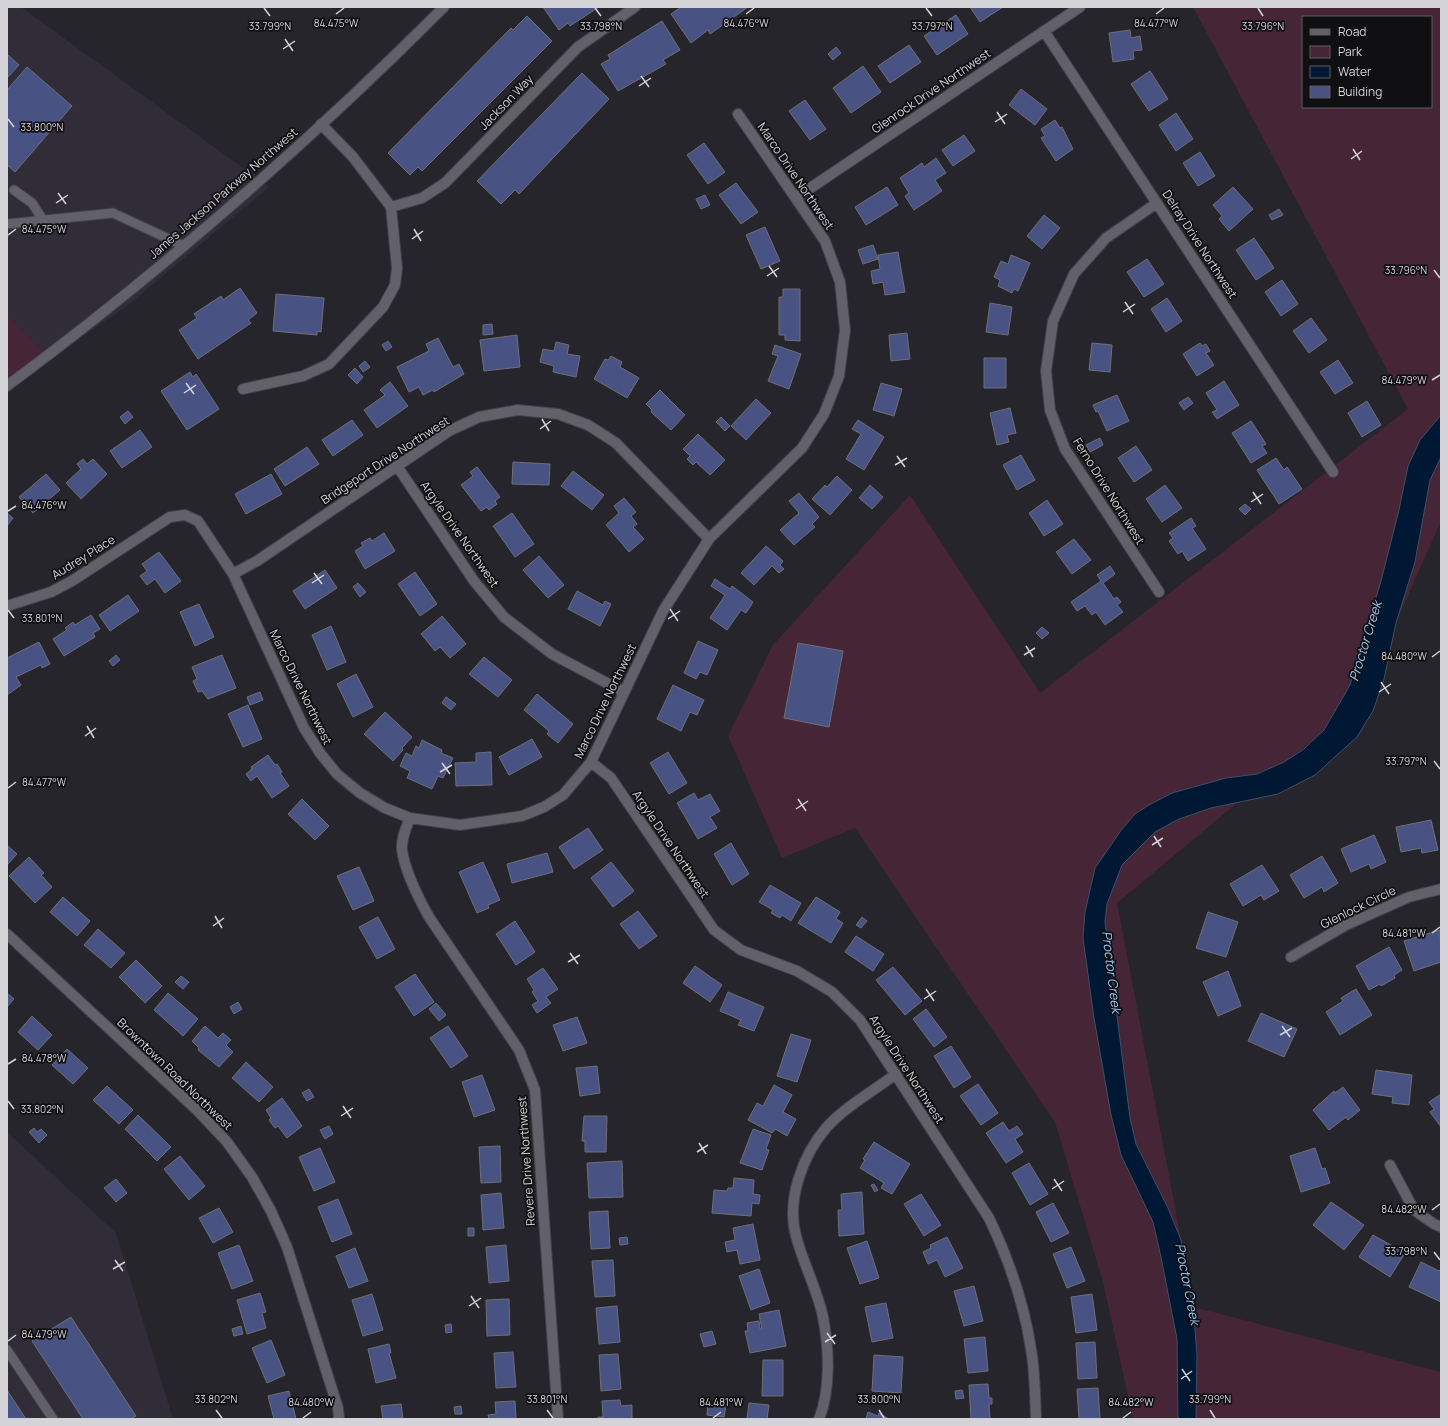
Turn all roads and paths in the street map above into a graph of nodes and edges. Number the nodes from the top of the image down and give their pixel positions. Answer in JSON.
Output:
{"nodes":[{"id":1,"x":444,"y":7,"type":"edge"},
{"id":2,"x":635,"y":7,"type":"edge"},
{"id":3,"x":1080,"y":7,"type":"edge"},
{"id":4,"x":1044,"y":31,"type":"junction"},
{"id":5,"x":738,"y":114,"type":"dead end"},
{"id":6,"x":321,"y":124,"type":"junction"},
{"id":7,"x":14,"y":190,"type":"dead end"},
{"id":8,"x":797,"y":198,"type":"junction"},
{"id":9,"x":1157,"y":203,"type":"junction"},
{"id":10,"x":391,"y":207,"type":"junction"},
{"id":11,"x":43,"y":220,"type":"junction"},
{"id":12,"x":7,"y":224,"type":"edge"},
{"id":13,"x":184,"y":246,"type":"junction"},
{"id":14,"x":7,"y":386,"type":"edge"},
{"id":15,"x":243,"y":389,"type":"dead end"},
{"id":16,"x":397,"y":466,"type":"junction"},
{"id":17,"x":1333,"y":472,"type":"dead end"},
{"id":18,"x":709,"y":540,"type":"junction"},
{"id":19,"x":127,"y":545,"type":"joint"},
{"id":20,"x":233,"y":574,"type":"junction"},
{"id":21,"x":1159,"y":592,"type":"dead end"},
{"id":22,"x":7,"y":606,"type":"edge"},
{"id":23,"x":624,"y":692,"type":"junction"},
{"id":24,"x":591,"y":762,"type":"junction"},
{"id":25,"x":410,"y":818,"type":"junction"},
{"id":26,"x":1441,"y":890,"type":"edge"},
{"id":27,"x":7,"y":934,"type":"edge"},
{"id":28,"x":1291,"y":957,"type":"dead end"},
{"id":29,"x":896,"y":1074,"type":"junction"},
{"id":30,"x":1390,"y":1165,"type":"dead end"},
{"id":31,"x":1441,"y":1227,"type":"edge"},
{"id":32,"x":7,"y":1350,"type":"edge"},
{"id":33,"x":53,"y":1419,"type":"edge"},
{"id":34,"x":339,"y":1419,"type":"edge"},
{"id":35,"x":558,"y":1419,"type":"edge"},
{"id":36,"x":819,"y":1419,"type":"edge"},
{"id":37,"x":1036,"y":1419,"type":"edge"}],
"edges":[{"from":1,"to":6,"type":"street","name":"James Jackson Parkway Northwest"},
{"from":2,"to":10,"type":"street","name":"Jackson Way"},
{"from":3,"to":4,"type":"street","name":"Glenrock Drive Northwest"},
{"from":4,"to":8,"type":"street","name":"Glenrock Drive Northwest"},
{"from":4,"to":9,"type":"street","name":"Delray Drive Northwest"},
{"from":5,"to":8,"type":"street","name":"Marco Drive Northwest"},
{"from":6,"to":10,"type":"street"},
{"from":6,"to":13,"type":"street","name":"James Jackson Parkway Northwest"},
{"from":7,"to":11,"type":"lane"},
{"from":8,"to":18,"type":"street","name":"Marco Drive Northwest"},
{"from":9,"to":17,"type":"street","name":"Delray Drive Northwest"},
{"from":9,"to":21,"type":"street","name":"Ferno Drive Northwest"},
{"from":10,"to":15,"type":"street"},
{"from":11,"to":12,"type":"lane"},
{"from":11,"to":13,"type":"lane"},
{"from":13,"to":14,"type":"street","name":"James Jackson Parkway Northwest"},
{"from":16,"to":18,"type":"street","name":"Bridgeport Drive Northwest"},
{"from":16,"to":20,"type":"street","name":"Bridgeport Drive Northwest"},
{"from":16,"to":23,"type":"street","name":"Argyle Drive Northwest"},
{"from":18,"to":23,"type":"street","name":"Marco Drive Northwest"},
{"from":19,"to":20,"type":"street","name":"Marco Drive Northwest"},
{"from":19,"to":22,"type":"street","name":"Audrey Place"},
{"from":20,"to":25,"type":"street","name":"Marco Drive Northwest"},
{"from":23,"to":24,"type":"street","name":"Marco Drive Northwest"},
{"from":24,"to":25,"type":"street","name":"Marco Drive Northwest"},
{"from":24,"to":29,"type":"street","name":"Argyle Drive Northwest"},
{"from":25,"to":35,"type":"street","name":"Revere Drive Northwest"},
{"from":26,"to":28,"type":"street","name":"Glenlock Circle"},
{"from":27,"to":34,"type":"street","name":"Browntown Road Northwest"},
{"from":29,"to":36,"type":"street"},
{"from":29,"to":37,"type":"street","name":"Argyle Drive Northwest"},
{"from":30,"to":31,"type":"street"},
{"from":32,"to":33,"type":"lane"}]}
